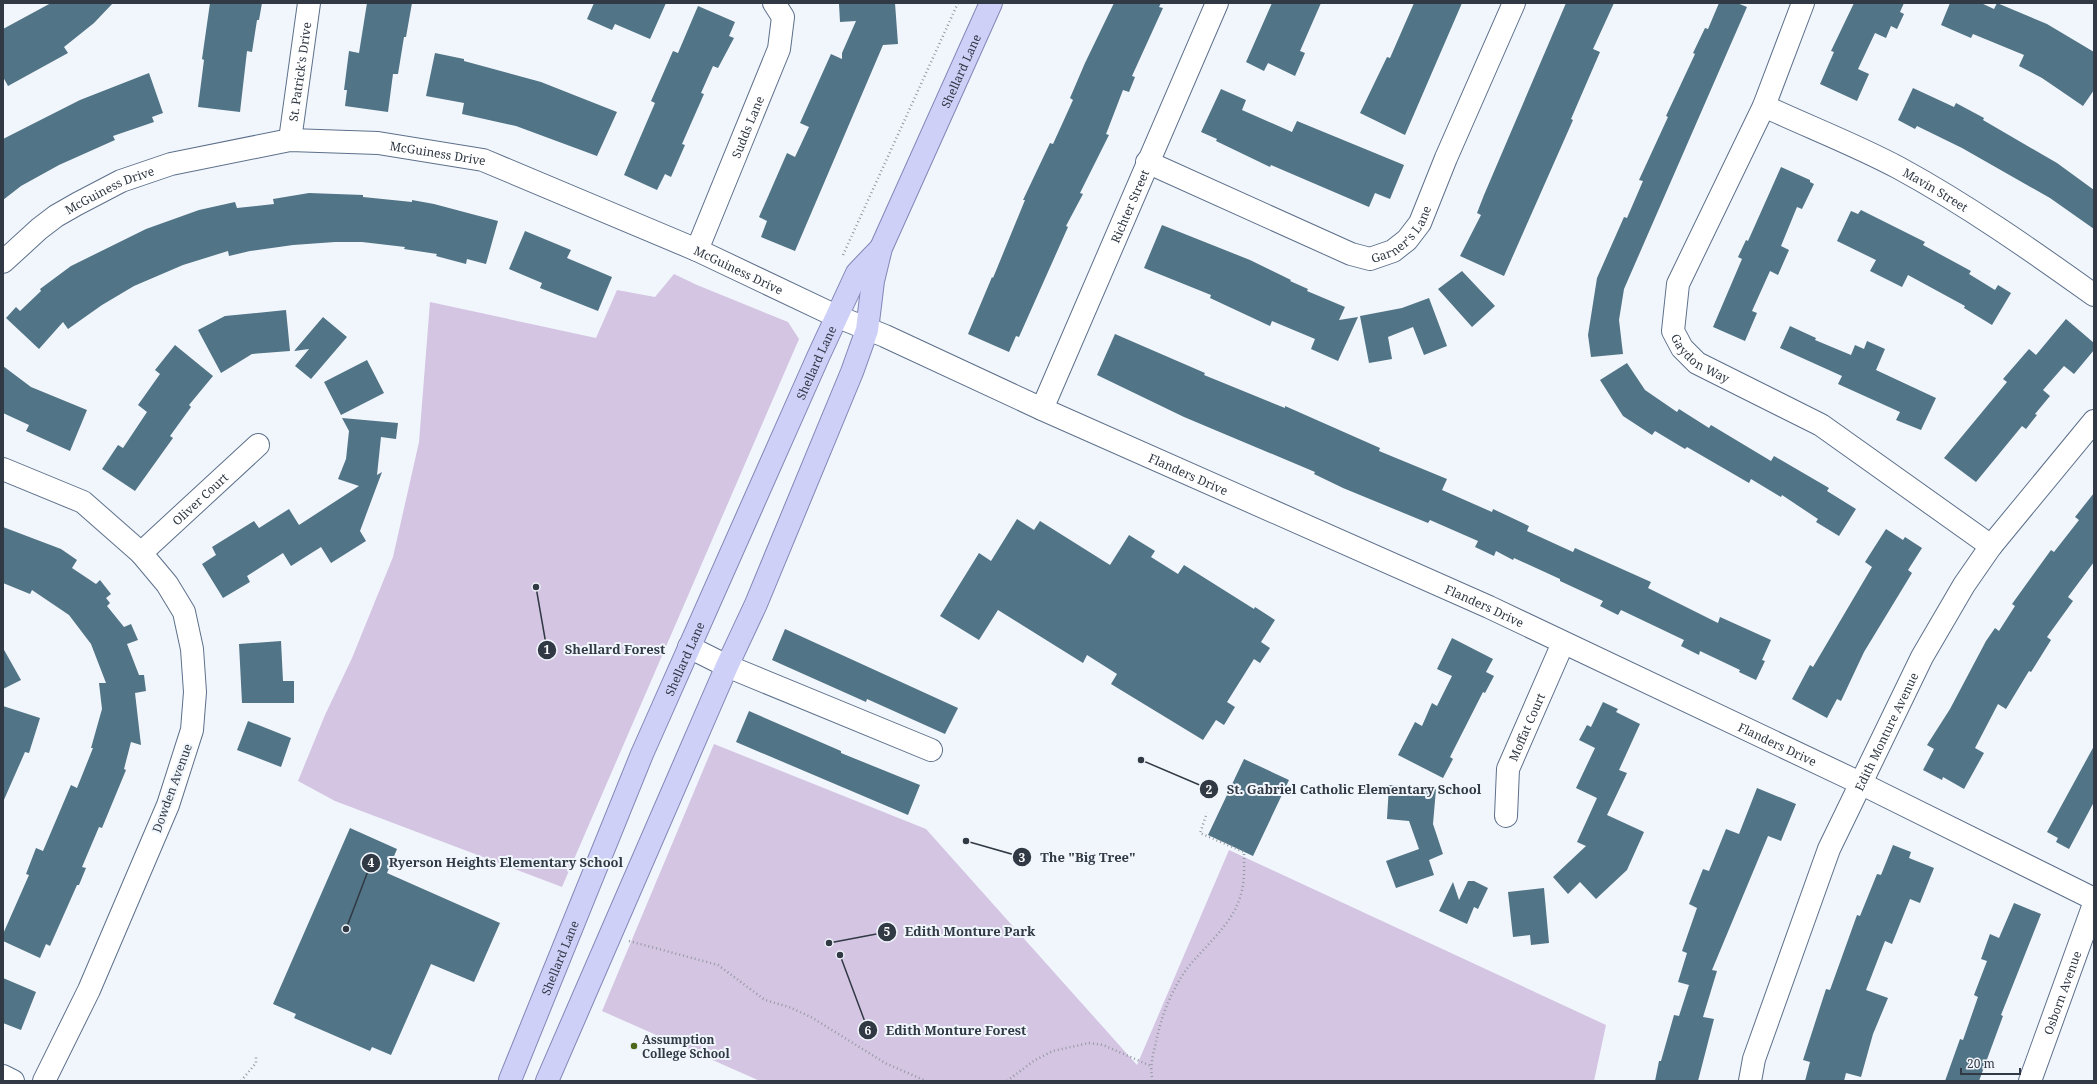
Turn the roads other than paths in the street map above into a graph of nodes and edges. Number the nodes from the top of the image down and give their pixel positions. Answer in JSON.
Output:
{"nodes":[{"id":1,"x":309,"y":3,"type":"edge"},
{"id":2,"x":774,"y":3,"type":"edge"},
{"id":3,"x":991,"y":3,"type":"edge"},
{"id":4,"x":1218,"y":3,"type":"edge"},
{"id":5,"x":1514,"y":3,"type":"edge"},
{"id":6,"x":1803,"y":3,"type":"edge"},
{"id":7,"x":1764,"y":106,"type":"junction"},
{"id":8,"x":290,"y":140,"type":"junction"},
{"id":9,"x":1147,"y":162,"type":"junction"},
{"id":10,"x":881,"y":248,"type":"junction"},
{"id":11,"x":697,"y":250,"type":"junction"},
{"id":12,"x":3,"y":262,"type":"edge"},
{"id":13,"x":2094,"y":296,"type":"edge"},
{"id":14,"x":836,"y":316,"type":"junction"},
{"id":15,"x":867,"y":330,"type":"junction"},
{"id":16,"x":1042,"y":409,"type":"junction"},
{"id":17,"x":2094,"y":421,"type":"edge"},
{"id":18,"x":258,"y":445,"type":"dead end"},
{"id":19,"x":3,"y":469,"type":"edge"},
{"id":20,"x":1991,"y":546,"type":"junction"},
{"id":21,"x":141,"y":553,"type":"junction"},
{"id":22,"x":1564,"y":643,"type":"junction"},
{"id":23,"x":689,"y":647,"type":"junction"},
{"id":24,"x":727,"y":666,"type":"junction"},
{"id":25,"x":931,"y":750,"type":"dead end"},
{"id":26,"x":1860,"y":783,"type":"junction"},
{"id":27,"x":1506,"y":816,"type":"dead end"},
{"id":28,"x":2094,"y":899,"type":"edge"},
{"id":29,"x":2094,"y":904,"type":"edge"},
{"id":30,"x":3,"y":1076,"type":"edge"},
{"id":31,"x":13,"y":1081,"type":"edge"},
{"id":32,"x":44,"y":1081,"type":"edge"},
{"id":33,"x":510,"y":1081,"type":"edge"},
{"id":34,"x":547,"y":1081,"type":"edge"},
{"id":35,"x":1750,"y":1081,"type":"edge"},
{"id":36,"x":2030,"y":1081,"type":"edge"}],
"edges":[{"from":1,"to":8,"type":"street","name":"St. Patrick's Drive"},
{"from":2,"to":11,"type":"street","name":"Sudds Lane"},
{"from":3,"to":10,"type":"main road","name":"Shellard Lane"},
{"from":4,"to":9,"type":"street","name":"Richter Street"},
{"from":5,"to":9,"type":"street","name":"Garner's Lane"},
{"from":6,"to":7,"type":"street","name":"Gaydon Way"},
{"from":7,"to":13,"type":"street","name":"Mavin Street"},
{"from":7,"to":20,"type":"street","name":"Gaydon Way"},
{"from":8,"to":11,"type":"street","name":"McGuiness Drive"},
{"from":8,"to":12,"type":"street","name":"McGuiness Drive"},
{"from":9,"to":16,"type":"street","name":"Richter Street"},
{"from":10,"to":14,"type":"main road","name":"Shellard Lane"},
{"from":10,"to":15,"type":"main road","name":"Shellard Lane"},
{"from":11,"to":14,"type":"street","name":"McGuiness Drive"},
{"from":14,"to":15,"type":"street","name":"McGuiness Drive"},
{"from":14,"to":23,"type":"main road","name":"Shellard Lane"},
{"from":15,"to":16,"type":"street","name":"Flanders Drive"},
{"from":15,"to":24,"type":"main road","name":"Shellard Lane"},
{"from":16,"to":22,"type":"street","name":"Flanders Drive"},
{"from":17,"to":20,"type":"street","name":"Edith Monture Avenue"},
{"from":18,"to":21,"type":"street","name":"Oliver Court"},
{"from":19,"to":21,"type":"street","name":"Dowden Avenue"},
{"from":20,"to":26,"type":"street","name":"Edith Monture Avenue"},
{"from":21,"to":32,"type":"street","name":"Dowden Avenue"},
{"from":22,"to":26,"type":"street","name":"Flanders Drive"},
{"from":22,"to":27,"type":"street","name":"Moffat Court"},
{"from":23,"to":24,"type":"street"},
{"from":23,"to":33,"type":"main road","name":"Shellard Lane"},
{"from":24,"to":25,"type":"street"},
{"from":24,"to":34,"type":"main road","name":"Shellard Lane"},
{"from":26,"to":28,"type":"street","name":"Flanders Drive"},
{"from":26,"to":35,"type":"street","name":"Edith Monture Avenue"},
{"from":29,"to":36,"type":"street","name":"Osborn Avenue"},
{"from":30,"to":31,"type":"street"}]}
